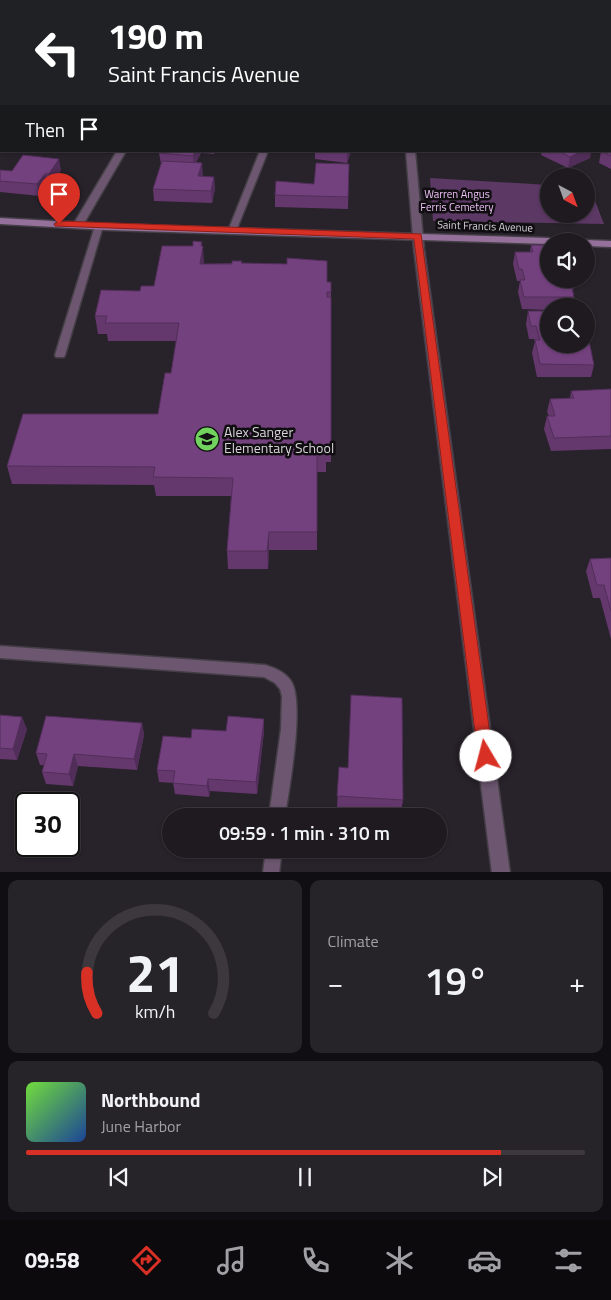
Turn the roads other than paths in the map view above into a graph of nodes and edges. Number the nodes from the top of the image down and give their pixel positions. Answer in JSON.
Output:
{"nodes":[{"id":1,"x":121,"y":152,"type":"edge"},
{"id":2,"x":264,"y":152,"type":"edge"},
{"id":3,"x":410,"y":152,"type":"edge"},
{"id":4,"x":0,"y":221,"type":"edge"},
{"id":5,"x":78,"y":225,"type":"junction"},
{"id":6,"x":98,"y":226,"type":"junction"},
{"id":7,"x":232,"y":231,"type":"junction"},
{"id":8,"x":418,"y":236,"type":"junction"},
{"id":9,"x":540,"y":242,"type":"edge"},
{"id":10,"x":595,"y":243,"type":"edge"},
{"id":11,"x":611,"y":244,"type":"edge"},
{"id":12,"x":60,"y":354,"type":"dead end"},
{"id":13,"x":0,"y":652,"type":"edge"},
{"id":14,"x":278,"y":808,"type":"edge"},
{"id":15,"x":273,"y":858,"type":"edge"},
{"id":16,"x":271,"y":872,"type":"edge"},
{"id":17,"x":501,"y":872,"type":"edge"}],
"edges":[{"from":1,"to":5,"type":"street"},
{"from":2,"to":7,"type":"lane"},
{"from":3,"to":8,"type":"street"},
{"from":4,"to":5,"type":"street","name":"Saint Francis Avenue"},
{"from":5,"to":6,"type":"street","name":"Saint Francis Avenue"},
{"from":6,"to":7,"type":"street","name":"Saint Francis Avenue"},
{"from":6,"to":12,"type":"lane"},
{"from":7,"to":8,"type":"street","name":"Saint Francis Avenue"},
{"from":8,"to":9,"type":"street","name":"Saint Francis Avenue"},
{"from":8,"to":17,"type":"street"},
{"from":10,"to":11,"type":"street"},
{"from":13,"to":14,"type":"lane"},
{"from":15,"to":16,"type":"lane"}]}
